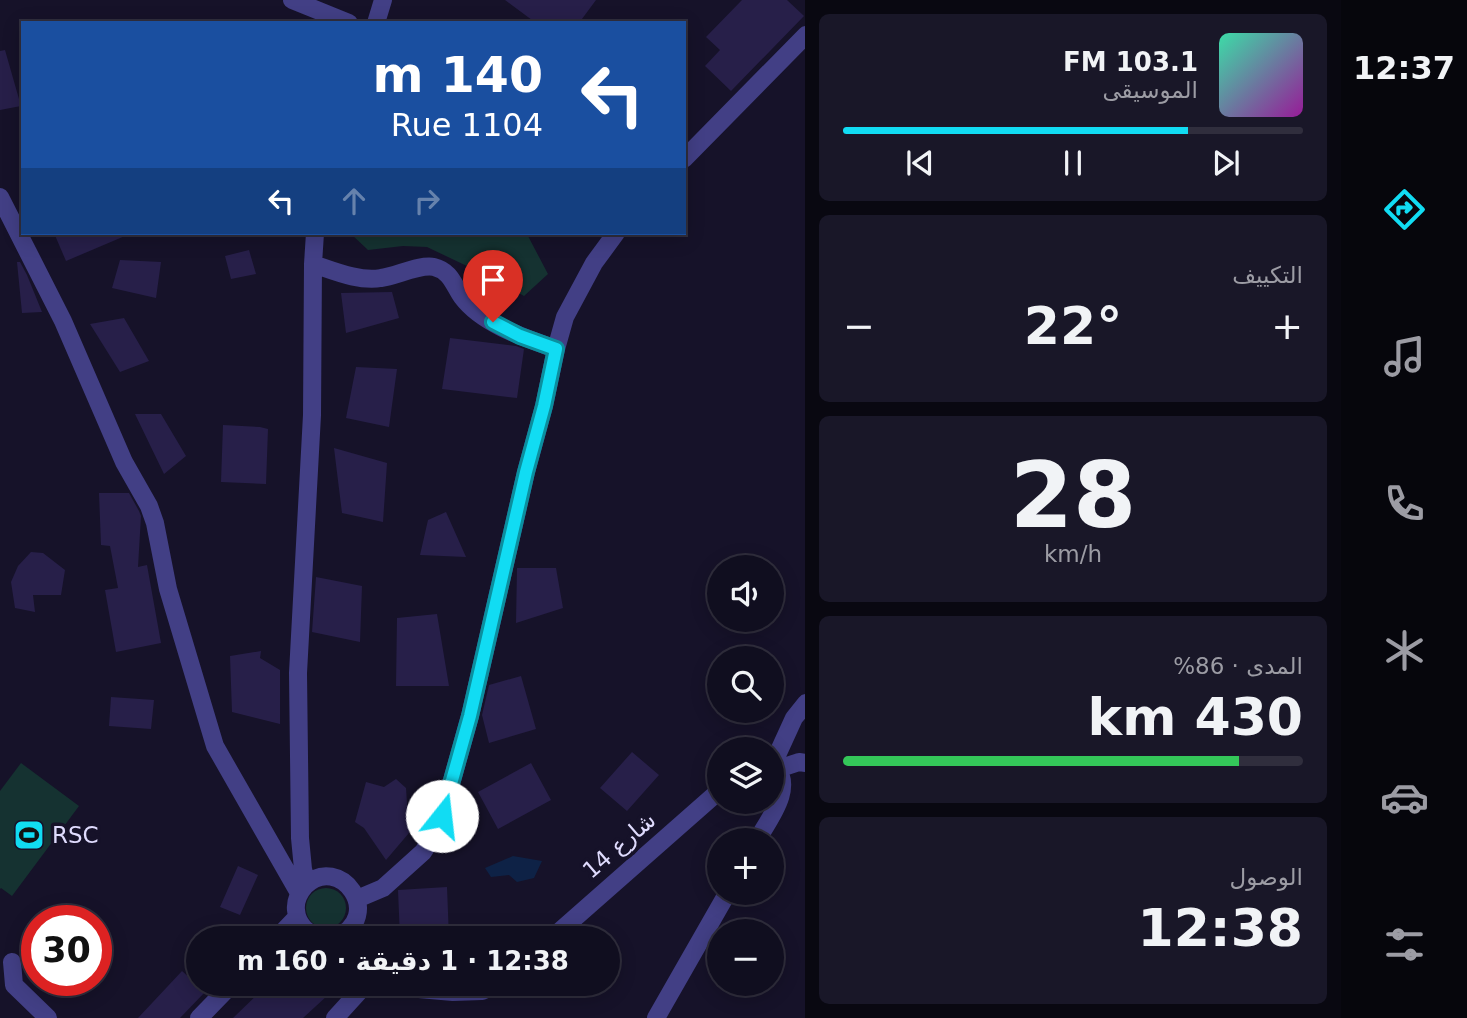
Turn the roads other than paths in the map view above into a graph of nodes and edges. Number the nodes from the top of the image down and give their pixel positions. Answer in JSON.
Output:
{"nodes":[{"id":1,"x":292,"y":0,"type":"edge"},
{"id":2,"x":383,"y":0,"type":"edge"},
{"id":3,"x":344,"y":21,"type":"edge"},
{"id":4,"x":377,"y":21,"type":"edge"},
{"id":5,"x":805,"y":37,"type":"edge"},
{"id":6,"x":686,"y":157,"type":"edge"},
{"id":7,"x":0,"y":197,"type":"edge"},
{"id":8,"x":315,"y":235,"type":"edge"},
{"id":9,"x":615,"y":235,"type":"edge"},
{"id":10,"x":313,"y":264,"type":"junction"},
{"id":11,"x":556,"y":349,"type":"junction"},
{"id":12,"x":805,"y":704,"type":"edge"},
{"id":13,"x":784,"y":742,"type":"edge"},
{"id":14,"x":805,"y":763,"type":"edge"},
{"id":15,"x":784,"y":764,"type":"edge"},
{"id":16,"x":707,"y":801,"type":"edge"},
{"id":17,"x":303,"y":889,"type":"junction"},
{"id":18,"x":357,"y":899,"type":"junction"},
{"id":19,"x":720,"y":905,"type":"edge"},
{"id":20,"x":297,"y":917,"type":"junction"},
{"id":21,"x":288,"y":926,"type":"edge"},
{"id":22,"x":301,"y":926,"type":"edge"},
{"id":23,"x":355,"y":926,"type":"edge"},
{"id":24,"x":565,"y":926,"type":"edge"},
{"id":25,"x":12,"y":962,"type":"dead end"},
{"id":26,"x":220,"y":996,"type":"edge"},
{"id":27,"x":355,"y":996,"type":"edge"},
{"id":28,"x":48,"y":1018,"type":"edge"},
{"id":29,"x":199,"y":1018,"type":"edge"},
{"id":30,"x":335,"y":1018,"type":"edge"},
{"id":31,"x":656,"y":1018,"type":"edge"}],
"edges":[{"from":1,"to":3,"type":"street"},
{"from":2,"to":4,"type":"street"},
{"from":5,"to":6,"type":"street"},
{"from":7,"to":17,"type":"street"},
{"from":8,"to":10,"type":"street"},
{"from":9,"to":11,"type":"street"},
{"from":10,"to":11,"type":"street"},
{"from":10,"to":17,"type":"street"},
{"from":11,"to":18,"type":"street"},
{"from":12,"to":13,"type":"street"},
{"from":14,"to":15,"type":"street"},
{"from":16,"to":24,"type":"street","name":"شارع 14"},
{"from":17,"to":18,"type":"street"},
{"from":17,"to":20,"type":"street"},
{"from":18,"to":23,"type":"street"},
{"from":19,"to":31,"type":"street"},
{"from":20,"to":21,"type":"street"},
{"from":20,"to":22,"type":"street"},
{"from":25,"to":28,"type":"street"},
{"from":26,"to":29,"type":"street"},
{"from":27,"to":30,"type":"street"}]}
